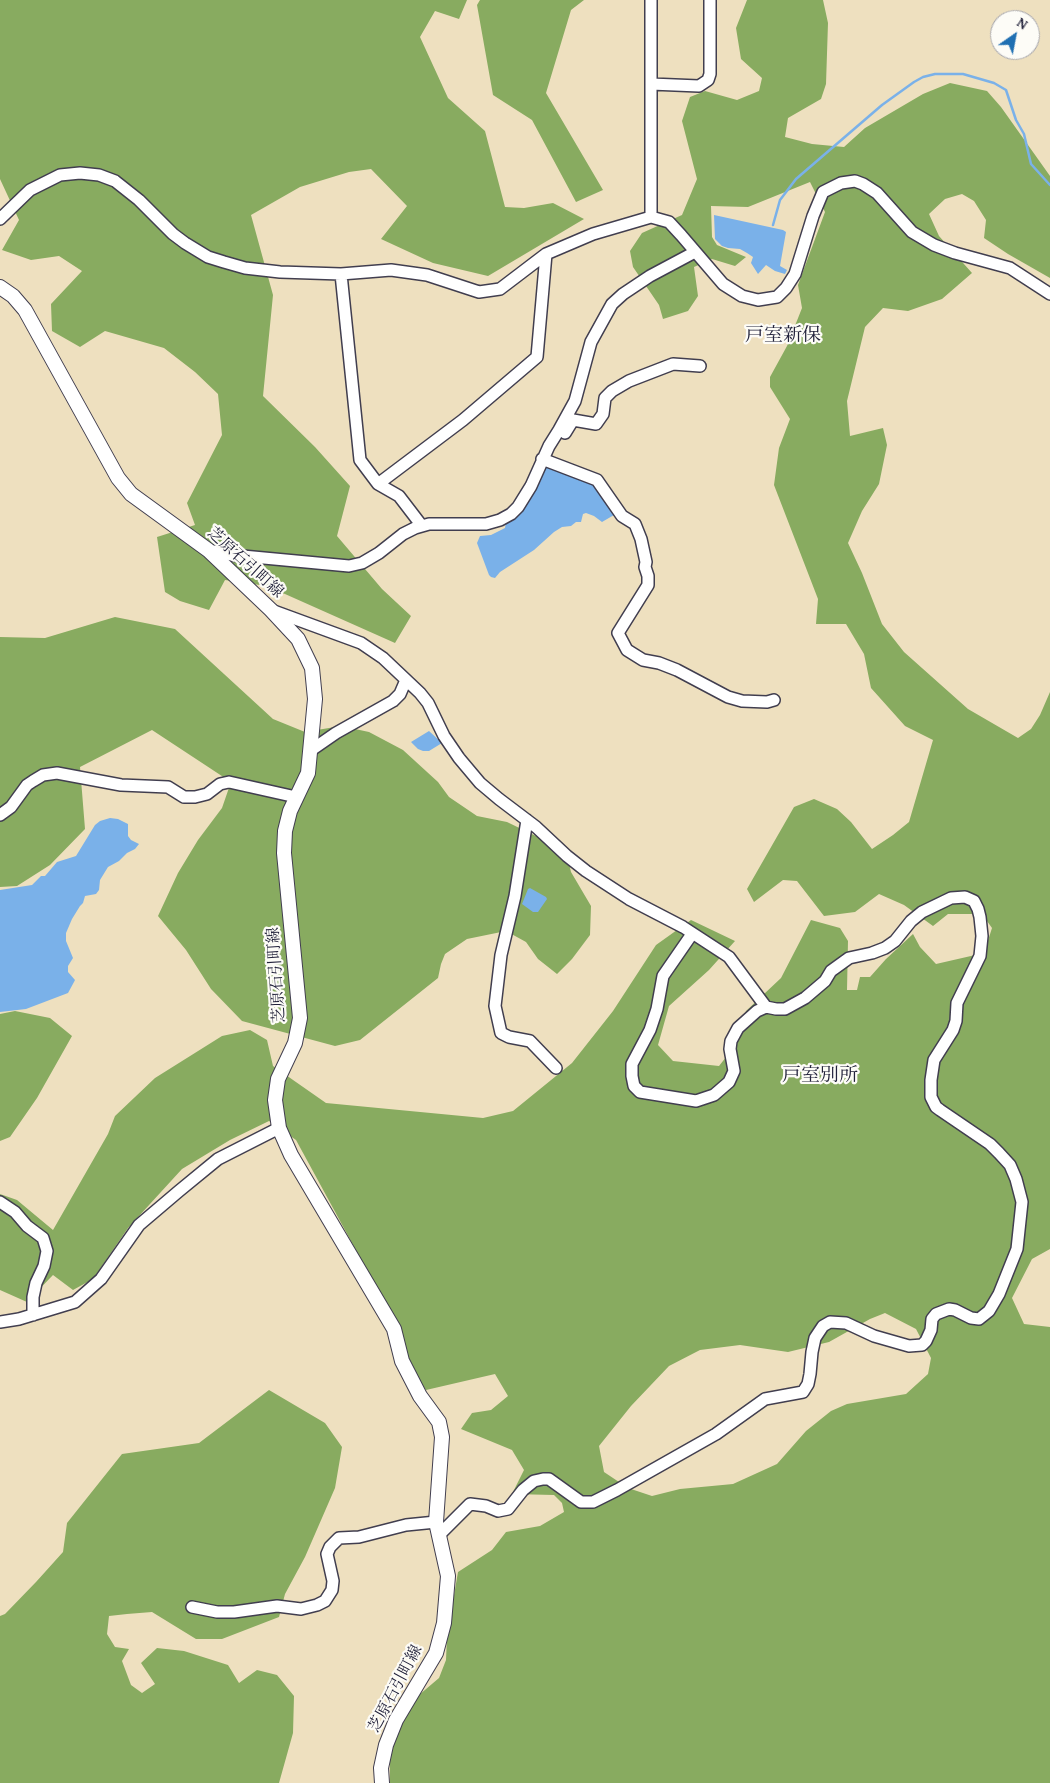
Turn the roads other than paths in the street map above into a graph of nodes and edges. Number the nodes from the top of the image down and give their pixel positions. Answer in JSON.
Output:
{"nodes":[{"id":1,"x":651,"y":0,"type":"edge"},
{"id":2,"x":710,"y":0,"type":"edge"},
{"id":3,"x":651,"y":84,"type":"junction"},
{"id":4,"x":651,"y":217,"type":"junction"},
{"id":5,"x":0,"y":219,"type":"edge"},
{"id":6,"x":695,"y":252,"type":"junction"},
{"id":7,"x":546,"y":254,"type":"junction"},
{"id":8,"x":341,"y":274,"type":"junction"},
{"id":9,"x":0,"y":287,"type":"edge"},
{"id":10,"x":1050,"y":294,"type":"edge"},
{"id":11,"x":700,"y":366,"type":"dead end"},
{"id":12,"x":549,"y":446,"type":"junction"},
{"id":13,"x":542,"y":459,"type":"junction"},
{"id":14,"x":378,"y":484,"type":"junction"},
{"id":15,"x":422,"y":526,"type":"junction"},
{"id":16,"x":208,"y":550,"type":"junction"},
{"id":17,"x":271,"y":610,"type":"junction"},
{"id":18,"x":406,"y":680,"type":"junction"},
{"id":19,"x":774,"y":700,"type":"dead end"},
{"id":20,"x":310,"y":751,"type":"junction"},
{"id":21,"x":296,"y":797,"type":"junction"},
{"id":22,"x":0,"y":816,"type":"edge"},
{"id":23,"x":527,"y":820,"type":"junction"},
{"id":24,"x":692,"y":934,"type":"junction"},
{"id":25,"x":766,"y":1006,"type":"junction"},
{"id":26,"x":556,"y":1068,"type":"dead end"},
{"id":27,"x":279,"y":1128,"type":"junction"},
{"id":28,"x":0,"y":1202,"type":"edge"},
{"id":29,"x":33,"y":1315,"type":"junction"},
{"id":30,"x":0,"y":1322,"type":"edge"},
{"id":31,"x":438,"y":1528,"type":"junction"},
{"id":32,"x":192,"y":1607,"type":"dead end"},
{"id":33,"x":382,"y":1783,"type":"edge"}],
"edges":[{"from":1,"to":3,"type":"street"},
{"from":2,"to":3,"type":"street"},
{"from":3,"to":4,"type":"street"},
{"from":4,"to":6,"type":"street"},
{"from":4,"to":7,"type":"street"},
{"from":5,"to":8,"type":"street"},
{"from":6,"to":10,"type":"street"},
{"from":6,"to":12,"type":"street"},
{"from":7,"to":8,"type":"street"},
{"from":7,"to":14,"type":"street"},
{"from":8,"to":14,"type":"street"},
{"from":9,"to":16,"type":"main road","name":"芝原石引町線"},
{"from":11,"to":12,"type":"street"},
{"from":12,"to":13,"type":"street"},
{"from":13,"to":15,"type":"street"},
{"from":13,"to":19,"type":"street"},
{"from":14,"to":15,"type":"street"},
{"from":15,"to":16,"type":"street"},
{"from":16,"to":17,"type":"main road","name":"芝原石引町線"},
{"from":17,"to":18,"type":"street"},
{"from":17,"to":20,"type":"main road","name":"芝原石引町線"},
{"from":18,"to":20,"type":"street"},
{"from":18,"to":23,"type":"street"},
{"from":20,"to":21,"type":"main road","name":"芝原石引町線"},
{"from":21,"to":22,"type":"street"},
{"from":21,"to":27,"type":"main road","name":"芝原石引町線"},
{"from":23,"to":24,"type":"street"},
{"from":23,"to":26,"type":"street"},
{"from":24,"to":25,"type":"street"},
{"from":24,"to":25,"type":"street"},
{"from":25,"to":31,"type":"street"},
{"from":27,"to":29,"type":"street"},
{"from":27,"to":31,"type":"main road","name":"芝原石引町線"},
{"from":28,"to":29,"type":"street"},
{"from":29,"to":30,"type":"street"},
{"from":31,"to":32,"type":"street"},
{"from":31,"to":33,"type":"main road","name":"芝原石引町線"}]}
